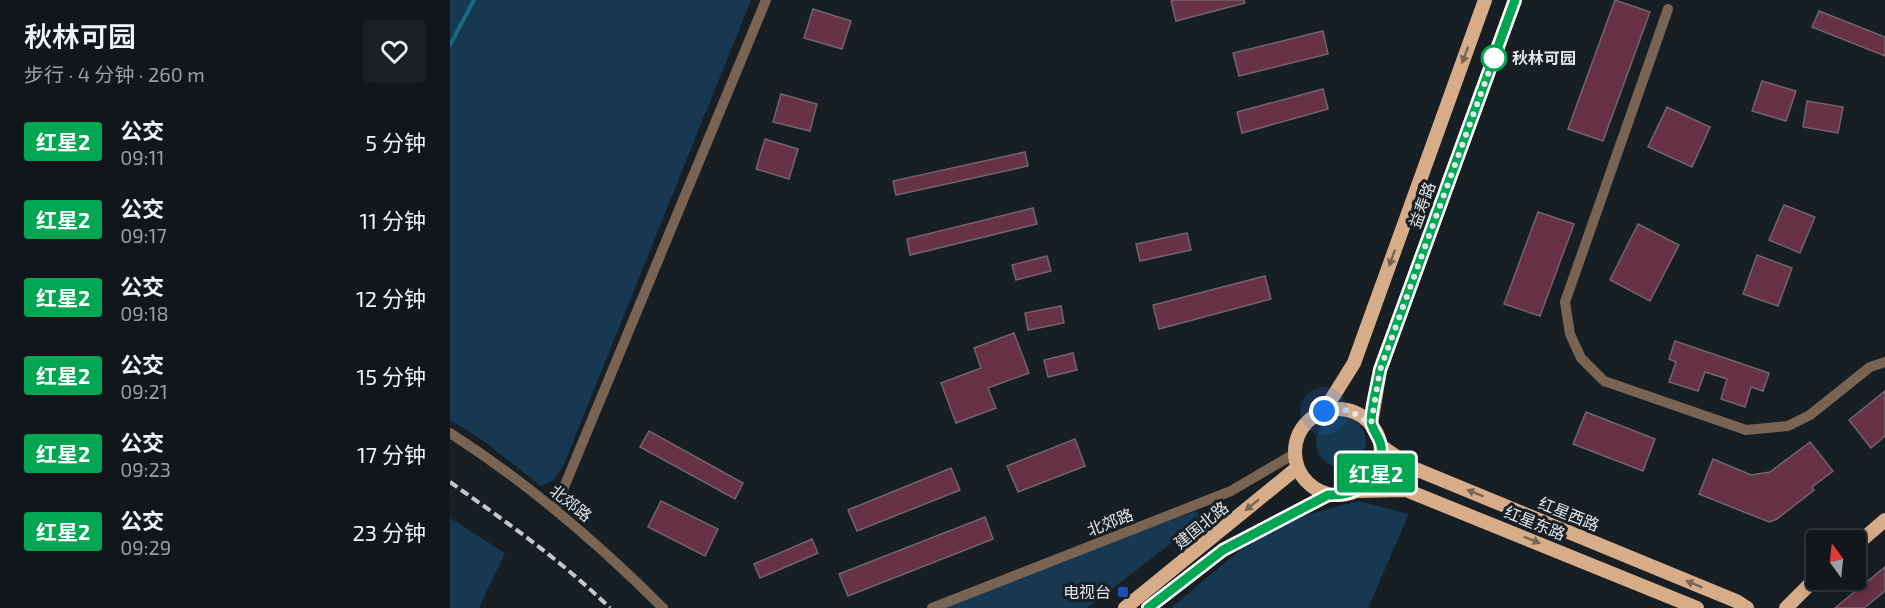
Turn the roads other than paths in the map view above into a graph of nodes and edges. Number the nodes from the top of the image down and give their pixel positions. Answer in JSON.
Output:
{"nodes":[{"id":1,"x":766,"y":0,"type":"edge"},
{"id":2,"x":1485,"y":0,"type":"edge"},
{"id":3,"x":1515,"y":0,"type":"edge"},
{"id":4,"x":1668,"y":9,"type":"dead end"},
{"id":5,"x":1885,"y":362,"type":"edge"},
{"id":6,"x":1324,"y":411,"type":"junction"},
{"id":7,"x":1371,"y":424,"type":"junction"},
{"id":8,"x":450,"y":433,"type":"edge"},
{"id":9,"x":1381,"y":446,"type":"junction"},
{"id":10,"x":1296,"y":461,"type":"junction"},
{"id":11,"x":1357,"y":491,"type":"junction"},
{"id":12,"x":1328,"y":495,"type":"junction"},
{"id":13,"x":555,"y":509,"type":"junction"},
{"id":14,"x":1885,"y":520,"type":"edge"},
{"id":15,"x":1866,"y":536,"type":"edge"},
{"id":16,"x":1806,"y":588,"type":"edge"},
{"id":17,"x":663,"y":608,"type":"edge"},
{"id":18,"x":932,"y":608,"type":"edge"},
{"id":19,"x":1125,"y":608,"type":"edge"},
{"id":20,"x":1148,"y":608,"type":"edge"},
{"id":21,"x":1697,"y":608,"type":"edge"},
{"id":22,"x":1747,"y":608,"type":"edge"},
{"id":23,"x":1786,"y":608,"type":"edge"}],
"edges":[{"from":1,"to":13,"type":"street"},
{"from":2,"to":6,"type":"main road","name":"益寿路","one_way":true},
{"from":3,"to":7,"type":"main road","name":"益寿路"},
{"from":4,"to":5,"type":"street"},
{"from":6,"to":7,"type":"main road"},
{"from":6,"to":10,"type":"main road"},
{"from":7,"to":9,"type":"main road"},
{"from":8,"to":13,"type":"street","name":"北郊路"},
{"from":9,"to":11,"type":"main road"},
{"from":22,"to":9,"type":"main road","name":"红星西路","one_way":true},
{"from":10,"to":12,"type":"main road"},
{"from":10,"to":18,"type":"street","name":"北郊路"},
{"from":10,"to":19,"type":"main road","name":"建国北路","one_way":true},
{"from":11,"to":12,"type":"main road"},
{"from":11,"to":21,"type":"main road","name":"红星东路","one_way":true},
{"from":12,"to":20,"type":"main road","name":"建国北路"},
{"from":13,"to":17,"type":"street","name":"北郊路"},
{"from":14,"to":15,"type":"main road"},
{"from":16,"to":23,"type":"main road"}]}
